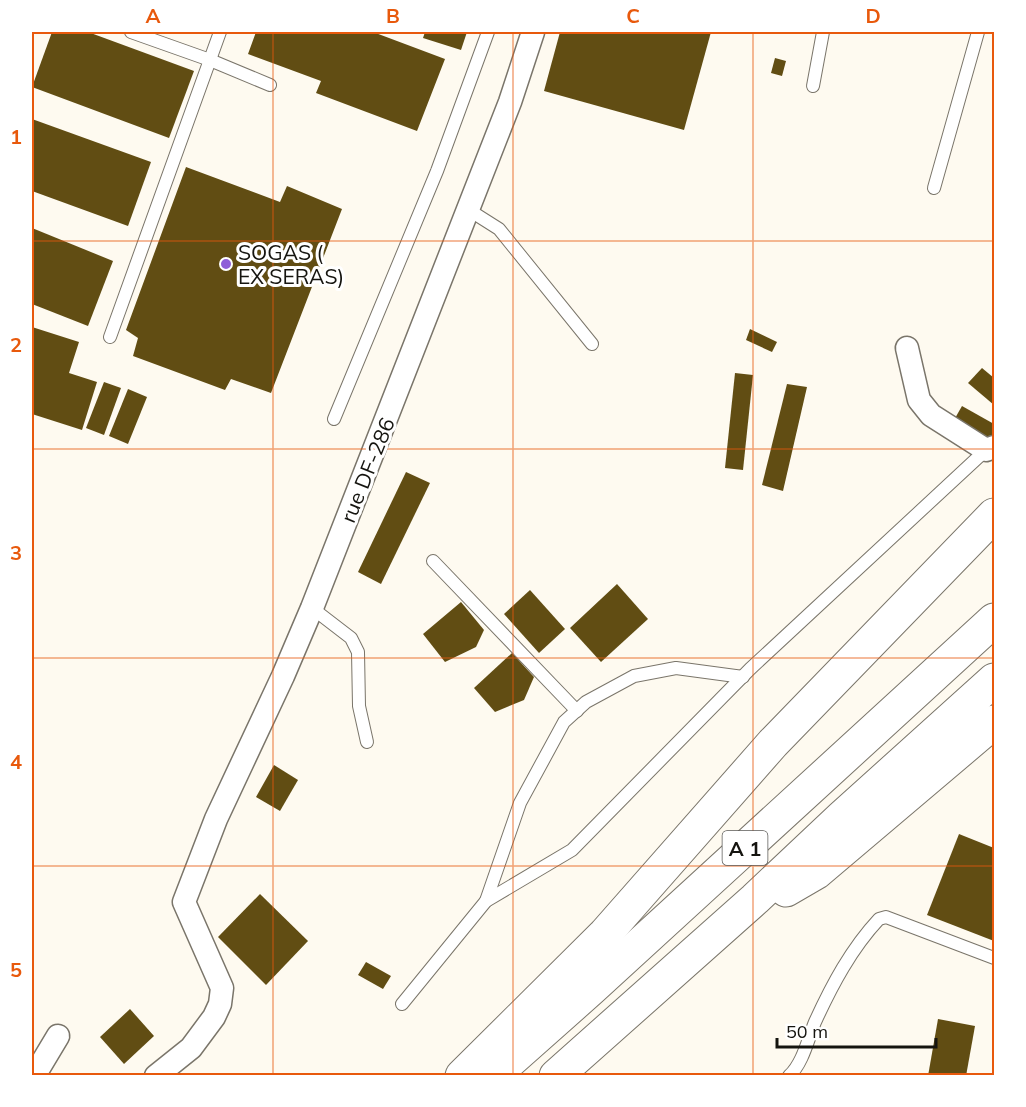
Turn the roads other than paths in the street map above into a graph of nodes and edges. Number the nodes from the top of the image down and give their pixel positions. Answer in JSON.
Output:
{"nodes":[{"id":1,"x":131,"y":32,"type":"edge"},
{"id":2,"x":220,"y":32,"type":"edge"},
{"id":3,"x":488,"y":32,"type":"edge"},
{"id":4,"x":533,"y":32,"type":"edge"},
{"id":5,"x":823,"y":32,"type":"edge"},
{"id":6,"x":978,"y":32,"type":"edge"},
{"id":7,"x":210,"y":60,"type":"junction"},
{"id":8,"x":270,"y":85,"type":"dead end"},
{"id":9,"x":813,"y":86,"type":"dead end"},
{"id":10,"x":934,"y":189,"type":"dead end"},
{"id":11,"x":469,"y":210,"type":"junction"},
{"id":12,"x":110,"y":337,"type":"dead end"},
{"id":13,"x":592,"y":344,"type":"dead end"},
{"id":14,"x":906,"y":348,"type":"dead end"},
{"id":15,"x":334,"y":419,"type":"dead end"},
{"id":16,"x":990,"y":448,"type":"edge"},
{"id":17,"x":994,"y":515,"type":"edge"},
{"id":18,"x":433,"y":561,"type":"dead end"},
{"id":19,"x":312,"y":608,"type":"junction"},
{"id":20,"x":994,"y":620,"type":"edge"},
{"id":21,"x":743,"y":677,"type":"junction"},
{"id":22,"x":994,"y":680,"type":"edge"},
{"id":23,"x":577,"y":711,"type":"junction"},
{"id":24,"x":994,"y":723,"type":"edge"},
{"id":25,"x":367,"y":742,"type":"dead end"},
{"id":26,"x":755,"y":899,"type":"junction"},
{"id":27,"x":486,"y":901,"type":"junction"},
{"id":28,"x":994,"y":958,"type":"edge"},
{"id":29,"x":402,"y":1004,"type":"dead end"},
{"id":30,"x":58,"y":1036,"type":"dead end"},
{"id":31,"x":34,"y":1076,"type":"edge"},
{"id":32,"x":156,"y":1076,"type":"edge"},
{"id":33,"x":462,"y":1076,"type":"edge"},
{"id":34,"x":493,"y":1076,"type":"edge"},
{"id":35,"x":556,"y":1076,"type":"edge"},
{"id":36,"x":789,"y":1076,"type":"edge"}],
"edges":[{"from":1,"to":7,"type":"lane"},
{"from":2,"to":7,"type":"lane"},
{"from":3,"to":15,"type":"lane"},
{"from":4,"to":11,"type":"street","name":"rue DF-286"},
{"from":5,"to":9,"type":"lane"},
{"from":6,"to":10,"type":"lane"},
{"from":7,"to":8,"type":"lane"},
{"from":7,"to":12,"type":"lane"},
{"from":11,"to":13,"type":"lane"},
{"from":11,"to":19,"type":"street","name":"rue DF-286"},
{"from":14,"to":16,"type":"street"},
{"from":16,"to":21,"type":"lane"},
{"from":17,"to":33,"type":"highway"},
{"from":18,"to":23,"type":"lane"},
{"from":19,"to":25,"type":"lane"},
{"from":19,"to":32,"type":"street","name":"rue DF-286"},
{"from":20,"to":34,"type":"highway","number":"A 1"},
{"from":21,"to":23,"type":"lane"},
{"from":21,"to":27,"type":"lane"},
{"from":22,"to":26,"type":"highway","number":"A 1"},
{"from":23,"to":27,"type":"lane"},
{"from":24,"to":26,"type":"highway"},
{"from":26,"to":35,"type":"highway","number":"A 1"},
{"from":27,"to":29,"type":"lane"},
{"from":28,"to":36,"type":"lane"},
{"from":30,"to":31,"type":"street"}]}
